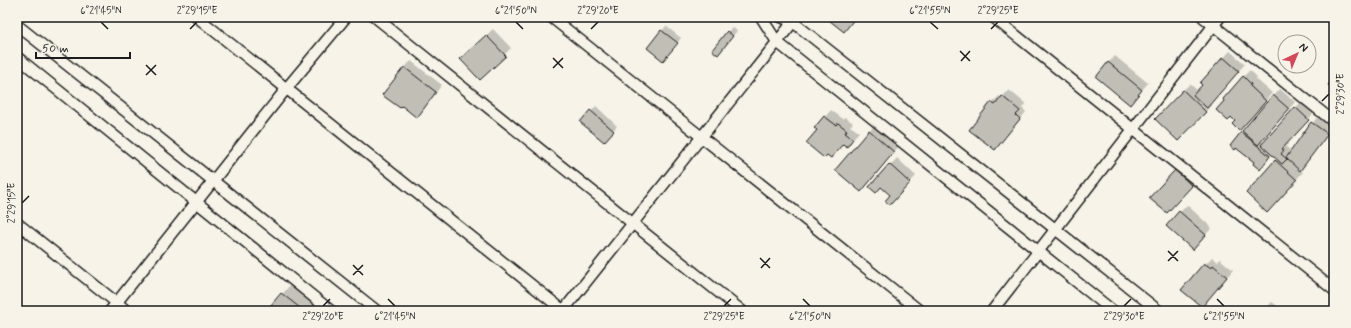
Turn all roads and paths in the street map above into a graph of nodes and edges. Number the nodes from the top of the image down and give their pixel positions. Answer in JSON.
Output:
{"nodes":[{"id":1,"x":197,"y":17,"type":"edge"},
{"id":2,"x":346,"y":17,"type":"edge"},
{"id":3,"x":375,"y":17,"type":"edge"},
{"id":4,"x":551,"y":17,"type":"edge"},
{"id":5,"x":760,"y":17,"type":"edge"},
{"id":6,"x":781,"y":17,"type":"edge"},
{"id":7,"x":993,"y":17,"type":"edge"},
{"id":8,"x":1203,"y":17,"type":"edge"},
{"id":9,"x":1220,"y":17,"type":"edge"},
{"id":10,"x":795,"y":19,"type":"edge"},
{"id":11,"x":17,"y":25,"type":"edge"},
{"id":12,"x":1213,"y":25,"type":"junction"},
{"id":13,"x":777,"y":42,"type":"junction"},
{"id":14,"x":17,"y":57,"type":"edge"},
{"id":15,"x":286,"y":89,"type":"junction"},
{"id":16,"x":1334,"y":122,"type":"edge"},
{"id":17,"x":1133,"y":129,"type":"junction"},
{"id":18,"x":702,"y":137,"type":"junction"},
{"id":19,"x":214,"y":181,"type":"junction"},
{"id":20,"x":197,"y":202,"type":"junction"},
{"id":21,"x":17,"y":223,"type":"edge"},
{"id":22,"x":632,"y":223,"type":"junction"},
{"id":23,"x":1055,"y":229,"type":"junction"},
{"id":24,"x":1038,"y":252,"type":"junction"},
{"id":25,"x":1334,"y":290,"type":"edge"},
{"id":26,"x":117,"y":303,"type":"junction"},
{"id":27,"x":110,"y":311,"type":"edge"},
{"id":28,"x":127,"y":311,"type":"edge"},
{"id":29,"x":331,"y":311,"type":"edge"},
{"id":30,"x":377,"y":311,"type":"edge"},
{"id":31,"x":563,"y":311,"type":"edge"},
{"id":32,"x":742,"y":311,"type":"edge"},
{"id":33,"x":920,"y":311,"type":"edge"},
{"id":34,"x":992,"y":311,"type":"edge"},
{"id":35,"x":1113,"y":311,"type":"edge"},
{"id":36,"x":1160,"y":311,"type":"edge"}],
"edges":[{"from":1,"to":15,"type":"street"},
{"from":2,"to":15,"type":"street"},
{"from":3,"to":22,"type":"street"},
{"from":4,"to":18,"type":"street"},
{"from":5,"to":13,"type":"street"},
{"from":6,"to":10,"type":"street"},
{"from":7,"to":17,"type":"street"},
{"from":8,"to":12,"type":"street"},
{"from":9,"to":12,"type":"street"},
{"from":10,"to":13,"type":"street"},
{"from":10,"to":23,"type":"street"},
{"from":11,"to":19,"type":"street"},
{"from":12,"to":16,"type":"street"},
{"from":12,"to":17,"type":"street"},
{"from":13,"to":18,"type":"street"},
{"from":13,"to":24,"type":"street"},
{"from":14,"to":20,"type":"street"},
{"from":15,"to":19,"type":"street"},
{"from":15,"to":31,"type":"street"},
{"from":17,"to":23,"type":"street"},
{"from":17,"to":25,"type":"street"},
{"from":18,"to":22,"type":"street"},
{"from":18,"to":33,"type":"street"},
{"from":19,"to":20,"type":"street"},
{"from":19,"to":30,"type":"street"},
{"from":20,"to":26,"type":"street"},
{"from":20,"to":29,"type":"street"},
{"from":21,"to":26,"type":"street"},
{"from":22,"to":31,"type":"street"},
{"from":22,"to":32,"type":"street"},
{"from":23,"to":24,"type":"street"},
{"from":23,"to":36,"type":"street"},
{"from":24,"to":34,"type":"street"},
{"from":24,"to":35,"type":"street"},
{"from":26,"to":27,"type":"street"},
{"from":26,"to":28,"type":"street"}]}
